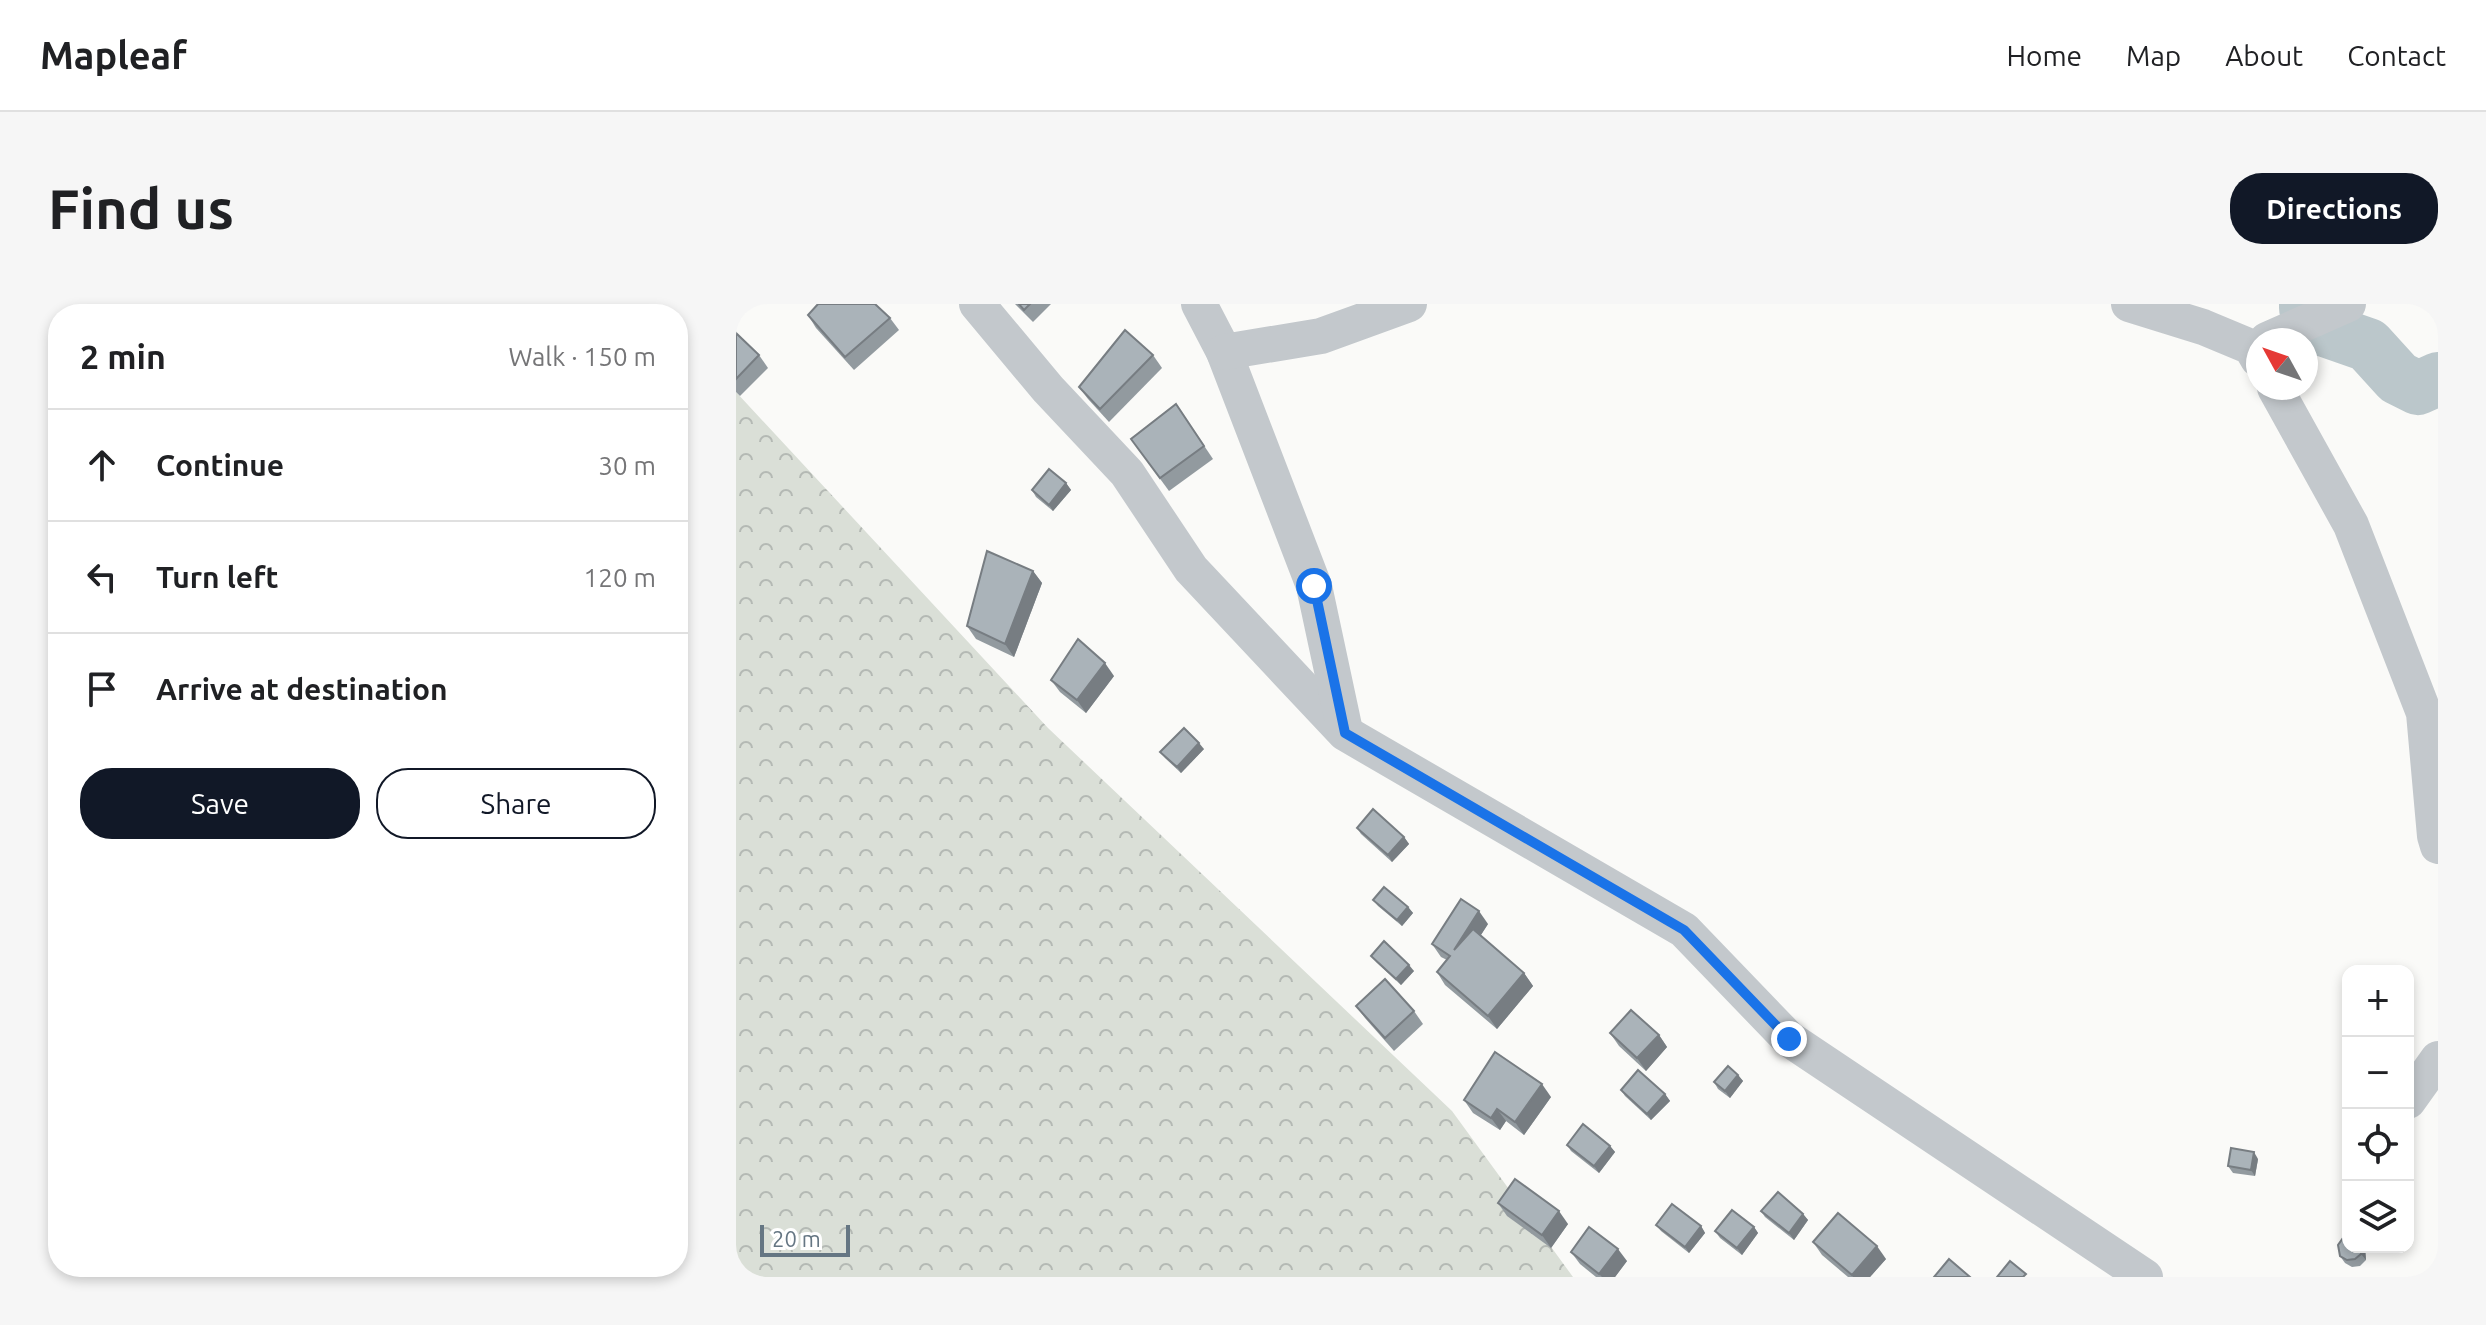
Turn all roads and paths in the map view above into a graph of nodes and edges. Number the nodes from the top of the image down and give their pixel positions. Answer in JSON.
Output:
{"nodes":[{"id":1,"x":977,"y":304,"type":"edge"},
{"id":2,"x":1199,"y":304,"type":"edge"},
{"id":3,"x":1409,"y":304,"type":"edge"},
{"id":4,"x":2129,"y":304,"type":"edge"},
{"id":5,"x":2348,"y":304,"type":"edge"},
{"id":6,"x":2298,"y":328,"type":"edge"},
{"id":7,"x":2246,"y":343,"type":"edge"},
{"id":8,"x":1224,"y":352,"type":"junction"},
{"id":9,"x":2282,"y":400,"type":"edge"},
{"id":10,"x":1345,"y":733,"type":"junction"},
{"id":11,"x":2438,"y":846,"type":"edge"},
{"id":12,"x":2438,"y":1059,"type":"edge"},
{"id":13,"x":2414,"y":1093,"type":"edge"},
{"id":14,"x":2145,"y":1277,"type":"edge"}],
"edges":[{"from":1,"to":10,"type":"street"},
{"from":2,"to":8,"type":"street"},
{"from":3,"to":8,"type":"street"},
{"from":4,"to":7,"type":"street"},
{"from":5,"to":6,"type":"street"},
{"from":8,"to":10,"type":"street"},
{"from":9,"to":11,"type":"street"},
{"from":10,"to":14,"type":"street"},
{"from":12,"to":13,"type":"street"}]}
